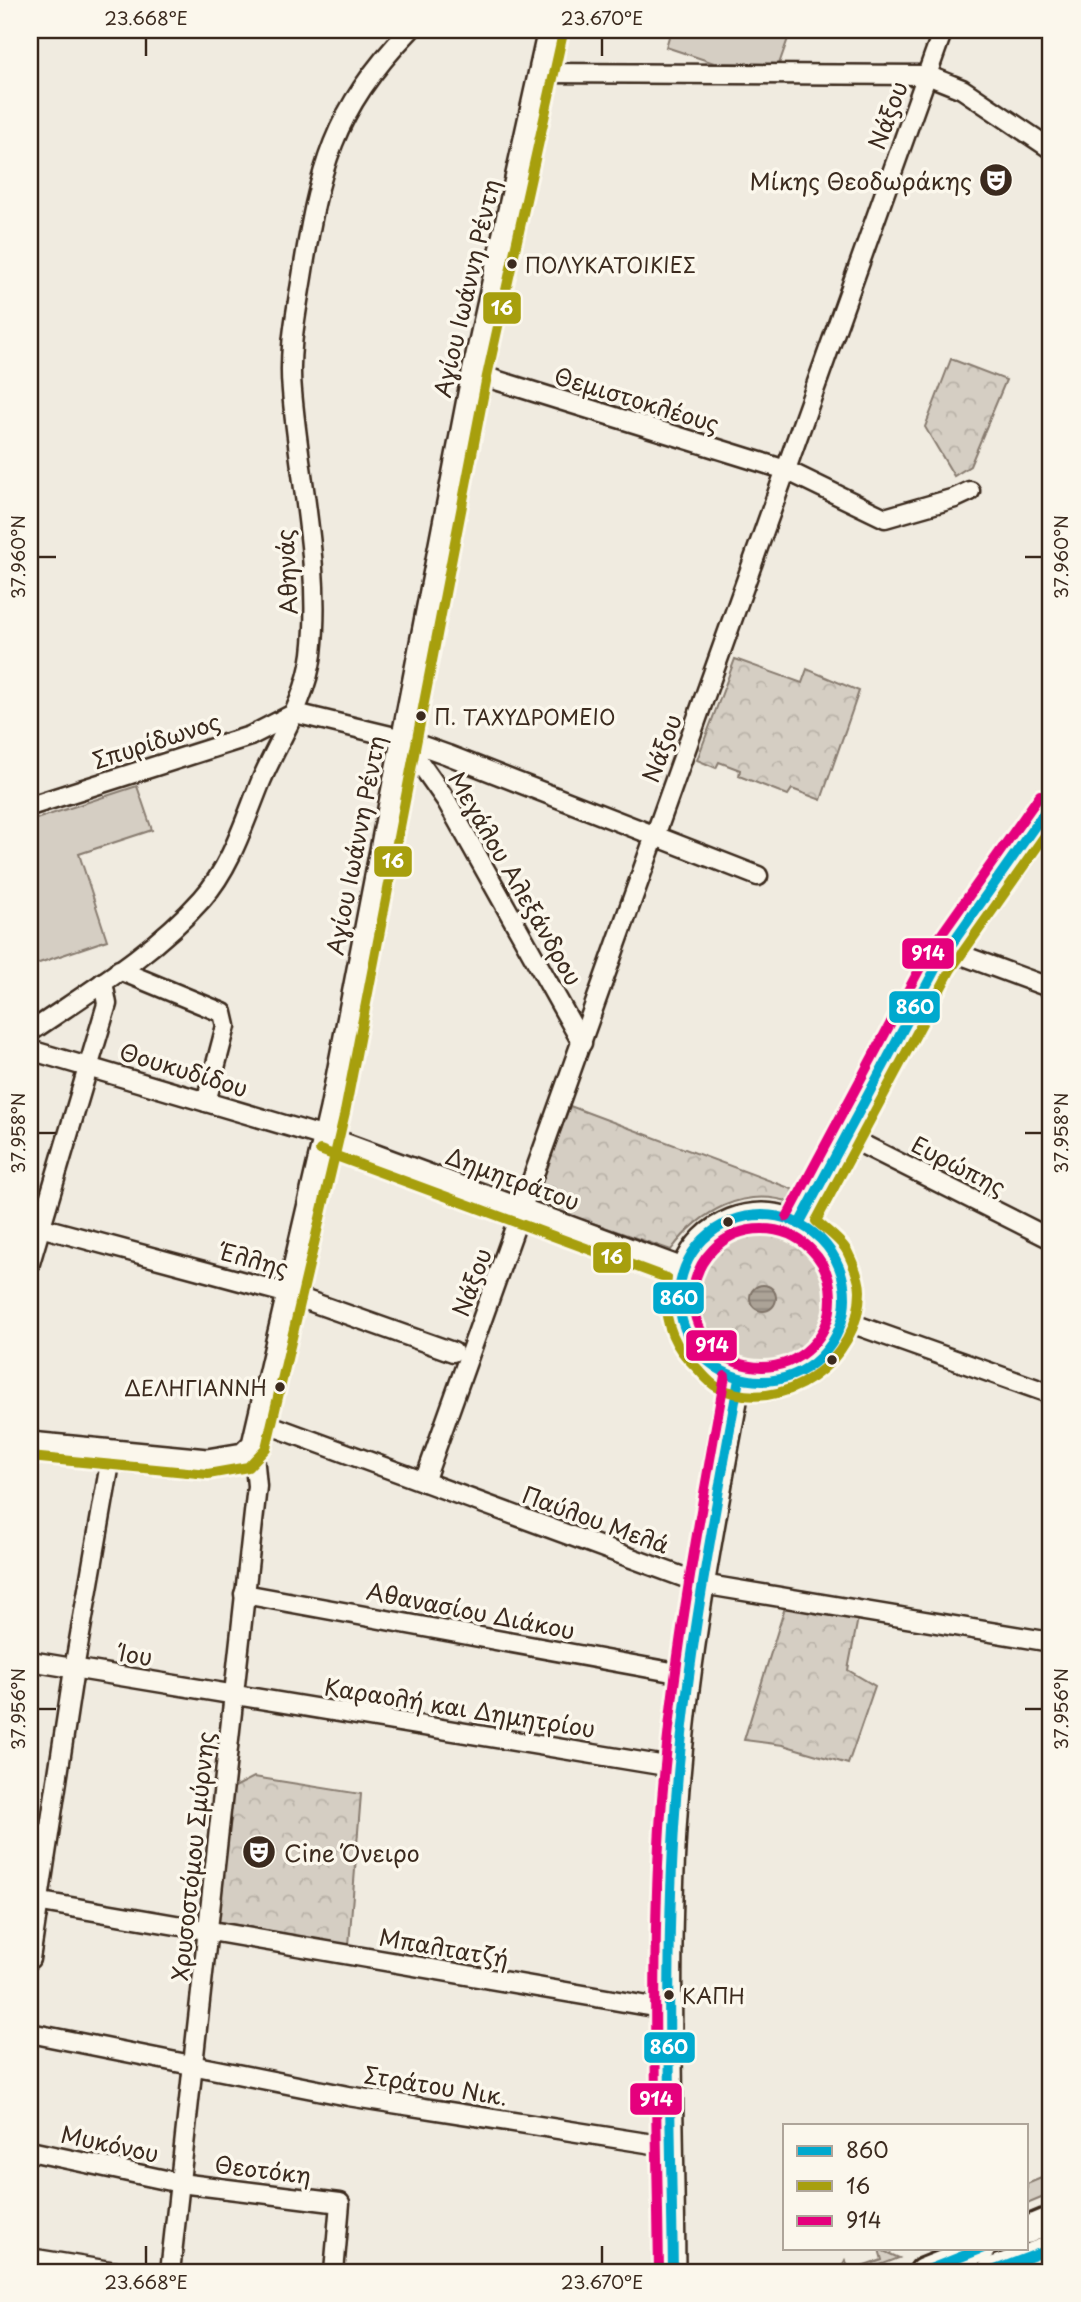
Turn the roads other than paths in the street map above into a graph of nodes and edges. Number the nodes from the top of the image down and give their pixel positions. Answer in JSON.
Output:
{"nodes":[{"id":1,"x":410,"y":30,"type":"edge"},
{"id":2,"x":549,"y":30,"type":"edge"},
{"id":3,"x":943,"y":30,"type":"edge"},
{"id":4,"x":541,"y":73,"type":"junction"},
{"id":5,"x":927,"y":75,"type":"junction"},
{"id":6,"x":1051,"y":149,"type":"edge"},
{"id":7,"x":473,"y":373,"type":"junction"},
{"id":8,"x":786,"y":470,"type":"junction"},
{"id":9,"x":970,"y":491,"type":"dead end"},
{"id":10,"x":295,"y":713,"type":"junction"},
{"id":11,"x":403,"y":739,"type":"junction"},
{"id":12,"x":1051,"y":803,"type":"edge"},
{"id":13,"x":30,"y":806,"type":"edge"},
{"id":14,"x":656,"y":835,"type":"junction"},
{"id":15,"x":758,"y":876,"type":"dead end"},
{"id":16,"x":948,"y":950,"type":"junction"},
{"id":17,"x":119,"y":970,"type":"junction"},
{"id":18,"x":103,"y":982,"type":"junction"},
{"id":19,"x":1051,"y":988,"type":"edge"},
{"id":20,"x":30,"y":1032,"type":"edge"},
{"id":21,"x":582,"y":1043,"type":"junction"},
{"id":22,"x":30,"y":1049,"type":"edge"},
{"id":23,"x":91,"y":1066,"type":"junction"},
{"id":24,"x":206,"y":1102,"type":"junction"},
{"id":25,"x":844,"y":1135,"type":"junction"},
{"id":26,"x":325,"y":1137,"type":"junction"},
{"id":27,"x":523,"y":1209,"type":"junction"},
{"id":28,"x":799,"y":1224,"type":"junction"},
{"id":29,"x":40,"y":1227,"type":"junction"},
{"id":30,"x":1051,"y":1239,"type":"edge"},
{"id":31,"x":30,"y":1263,"type":"edge"},
{"id":32,"x":683,"y":1269,"type":"junction"},
{"id":33,"x":289,"y":1294,"type":"junction"},
{"id":34,"x":842,"y":1320,"type":"junction"},
{"id":35,"x":453,"y":1352,"type":"dead end"},
{"id":36,"x":738,"y":1378,"type":"junction"},
{"id":37,"x":1051,"y":1394,"type":"edge"},
{"id":38,"x":259,"y":1421,"type":"junction"},
{"id":39,"x":30,"y":1443,"type":"edge"},
{"id":40,"x":253,"y":1444,"type":"junction"},
{"id":41,"x":112,"y":1452,"type":"junction"},
{"id":42,"x":424,"y":1482,"type":"junction"},
{"id":43,"x":702,"y":1584,"type":"junction"},
{"id":44,"x":244,"y":1594,"type":"junction"},
{"id":45,"x":1051,"y":1642,"type":"edge"},
{"id":46,"x":30,"y":1661,"type":"edge"},
{"id":47,"x":74,"y":1669,"type":"junction"},
{"id":48,"x":688,"y":1675,"type":"junction"},
{"id":49,"x":234,"y":1695,"type":"junction"},
{"id":50,"x":678,"y":1768,"type":"junction"},
{"id":51,"x":34,"y":1901,"type":"edge"},
{"id":52,"x":208,"y":1931,"type":"junction"},
{"id":53,"x":30,"y":1959,"type":"edge"},
{"id":54,"x":671,"y":2010,"type":"junction"},
{"id":55,"x":30,"y":2034,"type":"edge"},
{"id":56,"x":193,"y":2066,"type":"junction"},
{"id":57,"x":672,"y":2147,"type":"junction"},
{"id":58,"x":30,"y":2151,"type":"edge"},
{"id":59,"x":180,"y":2183,"type":"junction"},
{"id":60,"x":1051,"y":2220,"type":"edge"},
{"id":61,"x":1028,"y":2230,"type":"edge"},
{"id":62,"x":1051,"y":2249,"type":"edge"},
{"id":63,"x":977,"y":2250,"type":"edge"},
{"id":64,"x":30,"y":2258,"type":"edge"},
{"id":65,"x":116,"y":2272,"type":"edge"},
{"id":66,"x":170,"y":2272,"type":"edge"},
{"id":67,"x":334,"y":2272,"type":"edge"},
{"id":68,"x":673,"y":2272,"type":"edge"},
{"id":69,"x":923,"y":2272,"type":"edge"},
{"id":70,"x":990,"y":2272,"type":"edge"}],
"edges":[{"from":1,"to":10,"type":"street","name":"Αθηνάς"},
{"from":2,"to":4,"type":"street","name":"Αγίου Ιωάννη Ρέντη"},
{"from":3,"to":5,"type":"street","name":"Νάξου"},
{"from":4,"to":5,"type":"street"},
{"from":4,"to":7,"type":"street","name":"Αγίου Ιωάννη Ρέντη"},
{"from":5,"to":6,"type":"street"},
{"from":5,"to":8,"type":"street","name":"Νάξου"},
{"from":7,"to":8,"type":"street","name":"Θεμιστοκλέους"},
{"from":7,"to":11,"type":"street","name":"Αγίου Ιωάννη Ρέντη"},
{"from":8,"to":9,"type":"street","name":"Θεμιστοκλέους"},
{"from":8,"to":14,"type":"street","name":"Νάξου"},
{"from":10,"to":11,"type":"street"},
{"from":10,"to":13,"type":"street","name":"Σπυρίδωνος"},
{"from":10,"to":17,"type":"street","name":"Αθηνάς"},
{"from":11,"to":14,"type":"street"},
{"from":11,"to":21,"type":"street","name":"Μεγάλου Αλεξάνδρου"},
{"from":11,"to":26,"type":"street","name":"Αγίου Ιωάννη Ρέντη"},
{"from":12,"to":16,"type":"main road"},
{"from":14,"to":15,"type":"street"},
{"from":14,"to":21,"type":"street","name":"Νάξου"},
{"from":16,"to":19,"type":"street"},
{"from":16,"to":25,"type":"main road"},
{"from":17,"to":18,"type":"street","name":"Αθηνάς"},
{"from":17,"to":24,"type":"street"},
{"from":18,"to":20,"type":"street","name":"Αθηνάς"},
{"from":18,"to":23,"type":"street"},
{"from":21,"to":27,"type":"street","name":"Νάξου"},
{"from":22,"to":23,"type":"street","name":"Θουκυδίδου"},
{"from":23,"to":24,"type":"street","name":"Θουκυδίδου"},
{"from":23,"to":29,"type":"street"},
{"from":24,"to":26,"type":"street","name":"Θουκυδίδου"},
{"from":25,"to":28,"type":"main road"},
{"from":25,"to":30,"type":"street","name":"Ευρώπης"},
{"from":26,"to":27,"type":"street","name":"Δημητράτου"},
{"from":26,"to":33,"type":"street","name":"Αγίου Ιωάννη Ρέντη"},
{"from":27,"to":32,"type":"street","name":"Δημητράτου"},
{"from":27,"to":42,"type":"street","name":"Νάξου"},
{"from":28,"to":32,"type":"main road"},
{"from":28,"to":34,"type":"main road"},
{"from":29,"to":31,"type":"street"},
{"from":29,"to":33,"type":"street","name":"Έλλης"},
{"from":32,"to":36,"type":"main road"},
{"from":33,"to":35,"type":"street","name":"Έλλης"},
{"from":33,"to":38,"type":"street","name":"Αγίου Ιωάννη Ρέντη"},
{"from":34,"to":36,"type":"main road"},
{"from":34,"to":37,"type":"street"},
{"from":36,"to":43,"type":"main road"},
{"from":38,"to":40,"type":"street","name":"Αγίου Ιωάννη Ρέντη"},
{"from":38,"to":42,"type":"street","name":"Παύλου Μελά"},
{"from":39,"to":41,"type":"street"},
{"from":40,"to":41,"type":"street"},
{"from":40,"to":44,"type":"street","name":"Χρυσοστόμου Σμύρνης"},
{"from":41,"to":47,"type":"street"},
{"from":42,"to":43,"type":"street","name":"Παύλου Μελά"},
{"from":43,"to":45,"type":"street","name":"Παύλου Μελά"},
{"from":43,"to":48,"type":"main road"},
{"from":44,"to":48,"type":"street","name":"Αθανασίου Διάκου"},
{"from":44,"to":49,"type":"street","name":"Χρυσοστόμου Σμύρνης"},
{"from":46,"to":47,"type":"street","name":"Ίου"},
{"from":47,"to":49,"type":"street","name":"Ίου"},
{"from":47,"to":51,"type":"street"},
{"from":48,"to":50,"type":"main road"},
{"from":49,"to":50,"type":"street","name":"Καραολή και Δημητρίου"},
{"from":49,"to":52,"type":"street","name":"Χρυσοστόμου Σμύρνης"},
{"from":50,"to":54,"type":"main road"},
{"from":51,"to":52,"type":"street","name":"Μπαλτατζή"},
{"from":51,"to":53,"type":"street"},
{"from":52,"to":54,"type":"street","name":"Μπαλτατζή"},
{"from":52,"to":56,"type":"street","name":"Χρυσοστόμου Σμύρνης"},
{"from":54,"to":57,"type":"main road"},
{"from":55,"to":56,"type":"street","name":"Στράτου Νικ."},
{"from":56,"to":57,"type":"street","name":"Στράτου Νικ."},
{"from":56,"to":59,"type":"street","name":"Χρυσοστόμου Σμύρνης"},
{"from":57,"to":68,"type":"main road"},
{"from":58,"to":59,"type":"street","name":"Μυκόνου"},
{"from":59,"to":66,"type":"street","name":"Χρυσοστόμου Σμύρνης"},
{"from":59,"to":67,"type":"street","name":"Θεοτόκη"},
{"from":60,"to":61,"type":"main road"},
{"from":62,"to":70,"type":"main road"},
{"from":63,"to":69,"type":"main road"},
{"from":64,"to":65,"type":"street"}]}
